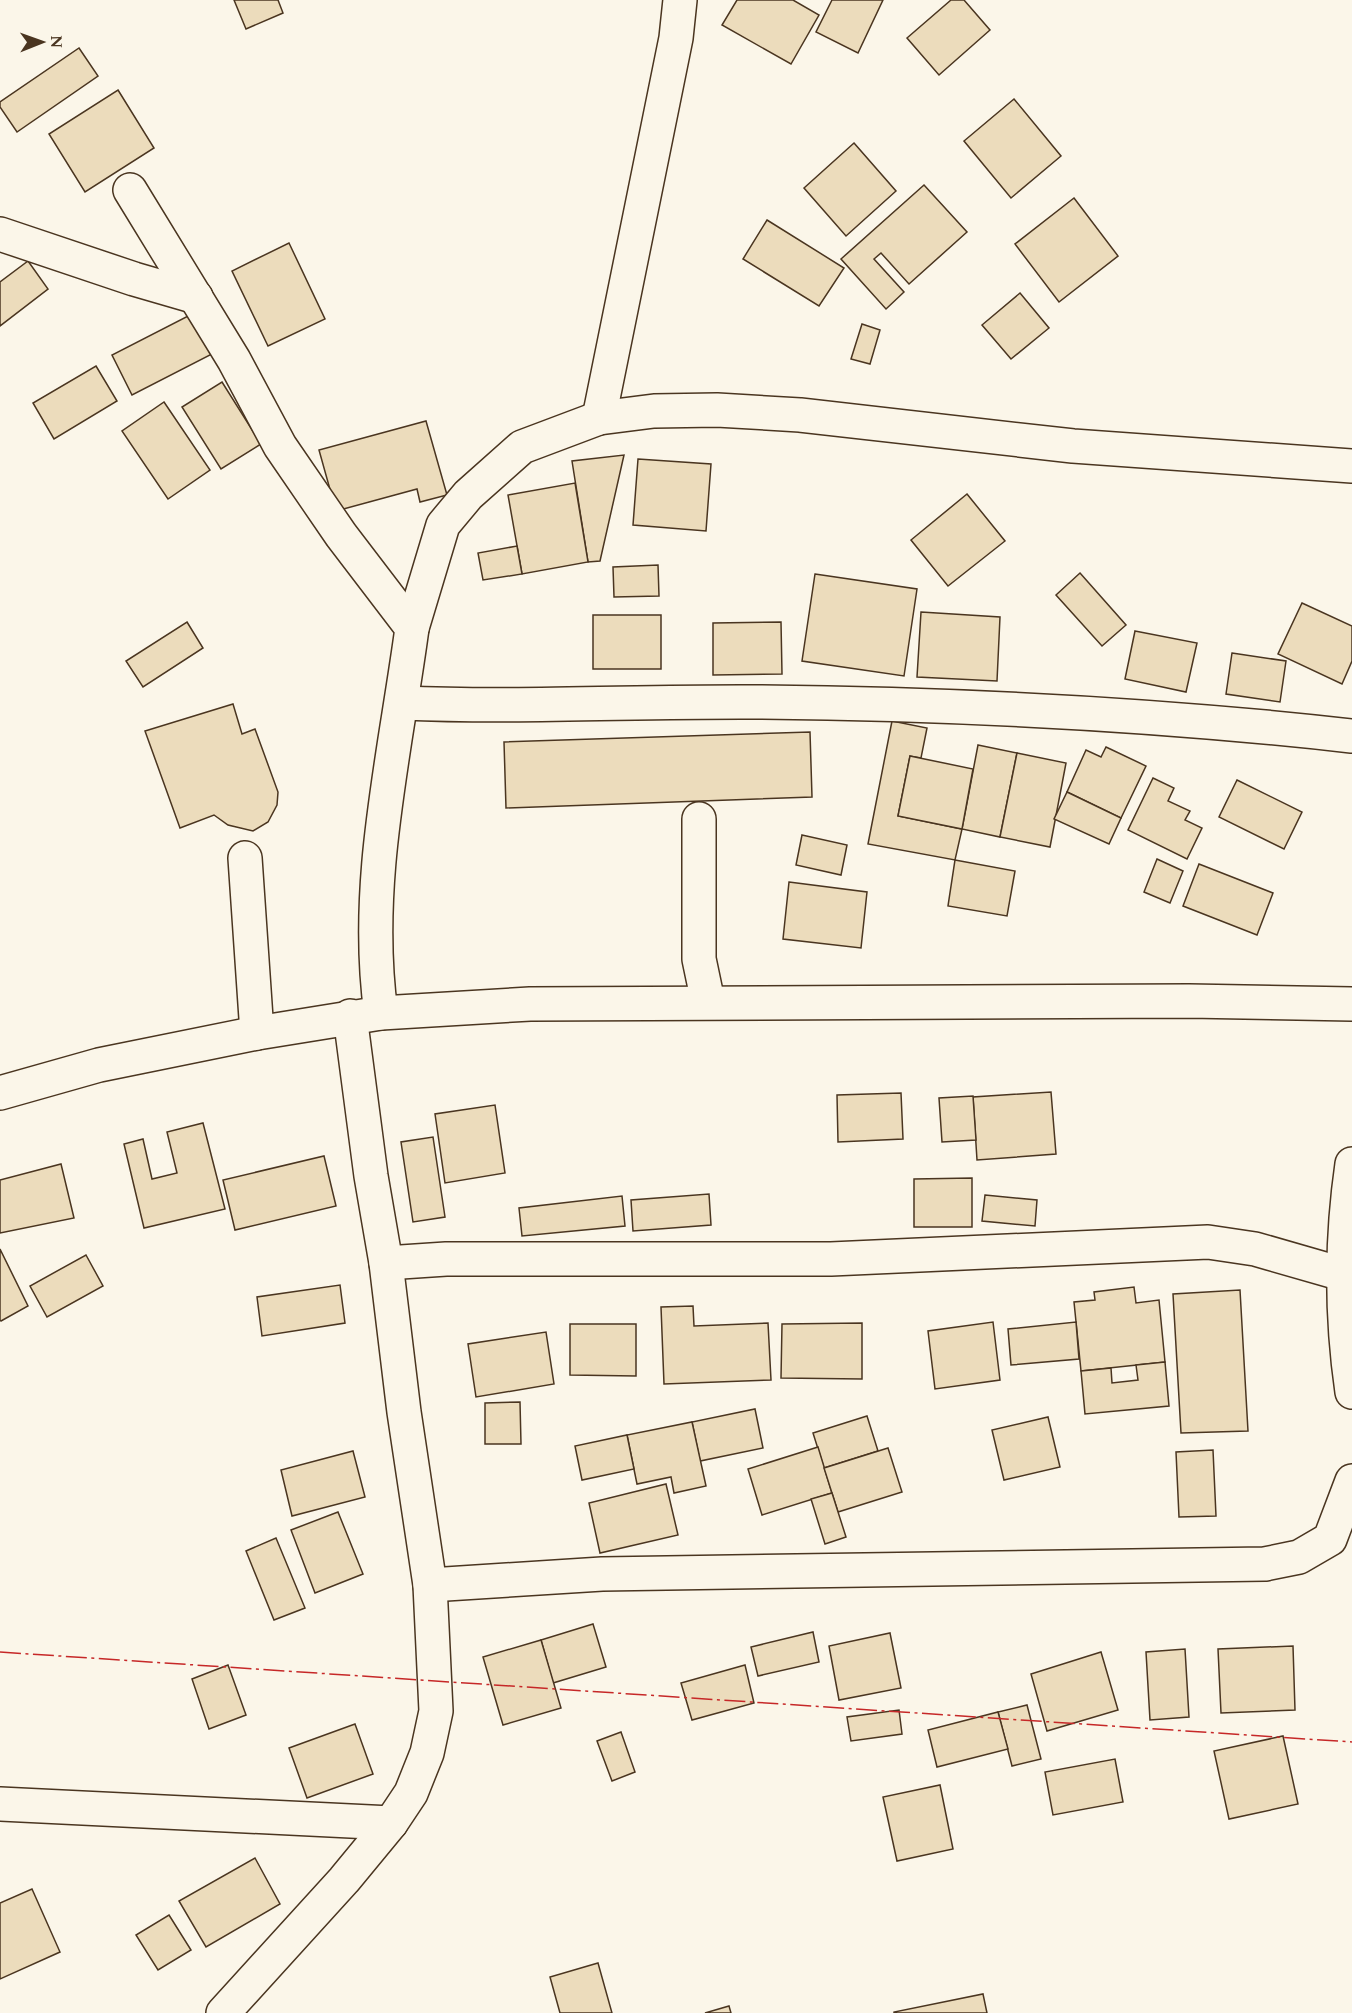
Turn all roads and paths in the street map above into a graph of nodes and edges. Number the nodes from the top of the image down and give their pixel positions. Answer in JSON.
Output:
{"nodes":[{"id":1,"x":680,"y":0,"type":"edge"},
{"id":2,"x":130,"y":190,"type":"dead end"},
{"id":3,"x":0,"y":234,"type":"edge"},
{"id":4,"x":196,"y":297,"type":"junction"},
{"id":5,"x":599,"y":418,"type":"junction"},
{"id":6,"x":1352,"y":466,"type":"edge"},
{"id":7,"x":412,"y":628,"type":"junction"},
{"id":8,"x":402,"y":703,"type":"junction"},
{"id":9,"x":1352,"y":736,"type":"edge"},
{"id":10,"x":699,"y":819,"type":"dead end"},
{"id":11,"x":245,"y":858,"type":"dead end"},
{"id":12,"x":708,"y":1002,"type":"junction"},
{"id":13,"x":1352,"y":1004,"type":"edge"},
{"id":14,"x":366,"y":1014,"type":"junction"},
{"id":15,"x":257,"y":1033,"type":"junction"},
{"id":16,"x":0,"y":1093,"type":"edge"},
{"id":17,"x":1352,"y":1164,"type":"edge"},
{"id":18,"x":386,"y":1263,"type":"junction"},
{"id":19,"x":1342,"y":1274,"type":"junction"},
{"id":20,"x":1352,"y":1392,"type":"edge"},
{"id":21,"x":1352,"y":1481,"type":"edge"},
{"id":22,"x":430,"y":1585,"type":"junction"},
{"id":23,"x":0,"y":1804,"type":"edge"},
{"id":24,"x":391,"y":1823,"type":"junction"},
{"id":25,"x":223,"y":2013,"type":"edge"}],
"edges":[{"from":1,"to":5,"type":"street"},
{"from":2,"to":4,"type":"street"},
{"from":3,"to":4,"type":"street"},
{"from":4,"to":7,"type":"street"},
{"from":5,"to":6,"type":"street"},
{"from":5,"to":7,"type":"street"},
{"from":7,"to":8,"type":"street"},
{"from":8,"to":9,"type":"street"},
{"from":8,"to":14,"type":"street"},
{"from":10,"to":12,"type":"street"},
{"from":11,"to":15,"type":"street"},
{"from":12,"to":13,"type":"street"},
{"from":12,"to":14,"type":"street"},
{"from":14,"to":15,"type":"street"},
{"from":14,"to":18,"type":"street"},
{"from":15,"to":16,"type":"street"},
{"from":17,"to":19,"type":"street"},
{"from":18,"to":19,"type":"street"},
{"from":18,"to":22,"type":"street"},
{"from":19,"to":20,"type":"street"},
{"from":21,"to":22,"type":"street"},
{"from":22,"to":24,"type":"street"},
{"from":23,"to":24,"type":"street"},
{"from":24,"to":25,"type":"street"}]}
